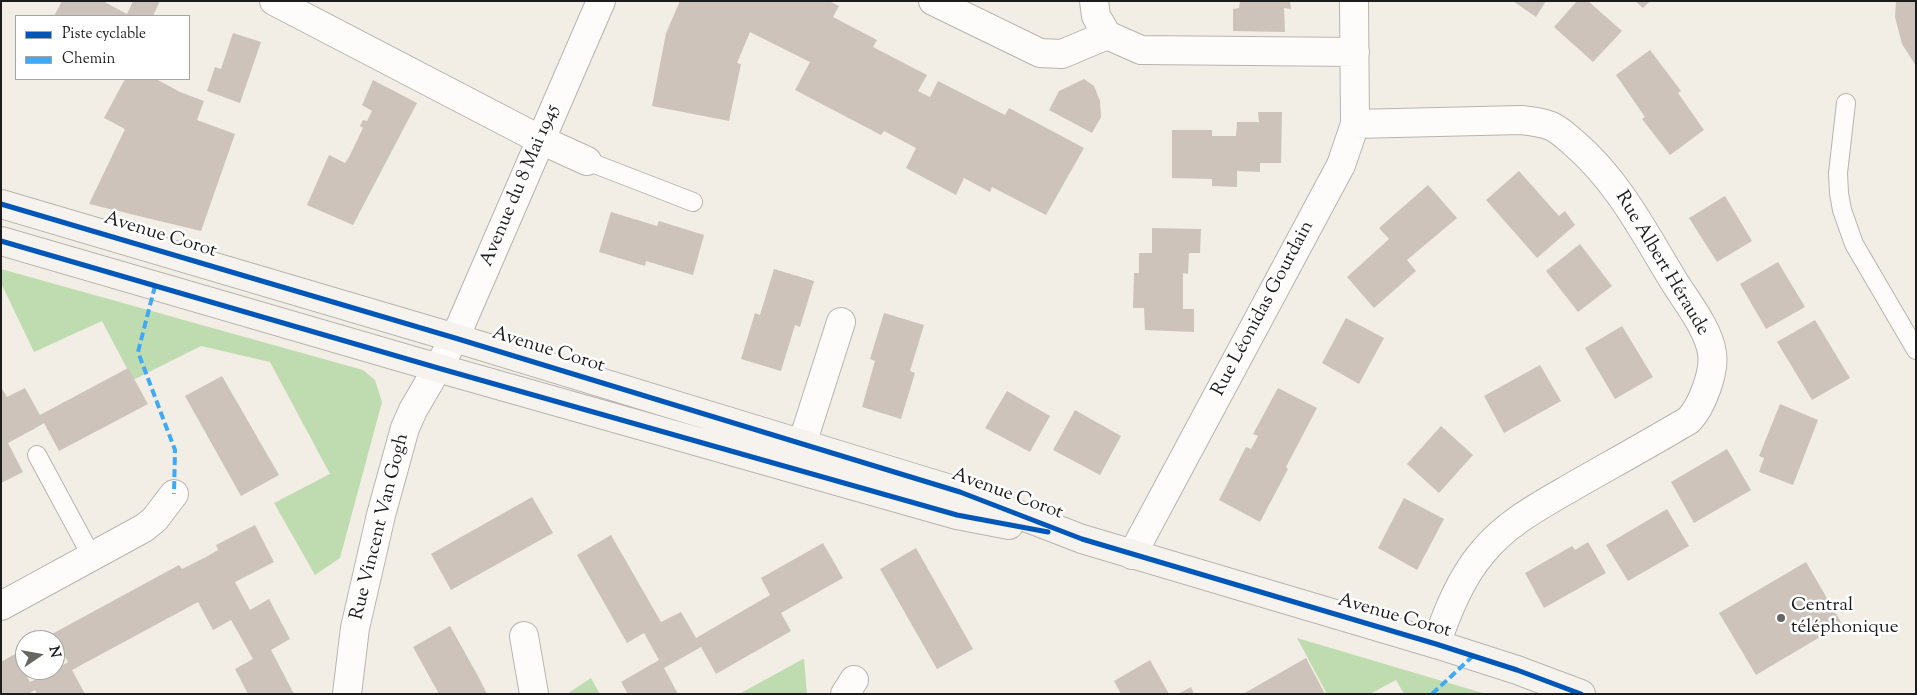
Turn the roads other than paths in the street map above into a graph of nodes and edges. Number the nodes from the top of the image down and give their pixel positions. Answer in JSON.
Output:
{"nodes":[{"id":1,"x":274,"y":1,"type":"edge"},
{"id":2,"x":601,"y":1,"type":"edge"},
{"id":3,"x":933,"y":1,"type":"edge"},
{"id":4,"x":1094,"y":1,"type":"edge"},
{"id":5,"x":1354,"y":1,"type":"edge"},
{"id":6,"x":1107,"y":35,"type":"junction"},
{"id":7,"x":1355,"y":52,"type":"junction"},
{"id":8,"x":1846,"y":103,"type":"dead end"},
{"id":9,"x":1355,"y":124,"type":"junction"},
{"id":10,"x":541,"y":140,"type":"junction"},
{"id":11,"x":587,"y":161,"type":"joint"},
{"id":12,"x":693,"y":202,"type":"dead end"},
{"id":13,"x":1,"y":204,"type":"edge"},
{"id":14,"x":1,"y":241,"type":"edge"},
{"id":15,"x":840,"y":322,"type":"dead end"},
{"id":16,"x":455,"y":338,"type":"junction"},
{"id":17,"x":1916,"y":350,"type":"edge"},
{"id":18,"x":438,"y":368,"type":"junction"},
{"id":19,"x":802,"y":444,"type":"junction"},
{"id":20,"x":37,"y":455,"type":"dead end"},
{"id":21,"x":174,"y":494,"type":"dead end"},
{"id":22,"x":1082,"y":539,"type":"junction"},
{"id":23,"x":1132,"y":555,"type":"junction"},
{"id":24,"x":92,"y":557,"type":"junction"},
{"id":25,"x":1,"y":606,"type":"edge"},
{"id":26,"x":524,"y":636,"type":"dead end"},
{"id":27,"x":1436,"y":644,"type":"junction"},
{"id":28,"x":347,"y":694,"type":"edge"},
{"id":29,"x":534,"y":694,"type":"edge"},
{"id":30,"x":1581,"y":694,"type":"edge"}],
"edges":[{"from":1,"to":10,"type":"street"},
{"from":2,"to":10,"type":"street","name":"Avenue du 8 Mai 1945"},
{"from":3,"to":6,"type":"street"},
{"from":4,"to":6,"type":"street"},
{"from":5,"to":7,"type":"street","name":"Rue Léonidas Gourdain"},
{"from":6,"to":7,"type":"street"},
{"from":7,"to":9,"type":"street","name":"Rue Léonidas Gourdain"},
{"from":8,"to":17,"type":"lane"},
{"from":9,"to":23,"type":"street","name":"Rue Léonidas Gourdain"},
{"from":9,"to":27,"type":"street","name":"Rue Albert Héraude"},
{"from":10,"to":11,"type":"street"},
{"from":10,"to":16,"type":"street","name":"Avenue du 8 Mai 1945"},
{"from":11,"to":12,"type":"lane"},
{"from":13,"to":16,"type":"street","name":"Avenue Corot"},
{"from":14,"to":18,"type":"street","name":"Avenue Corot"},
{"from":15,"to":19,"type":"street"},
{"from":16,"to":18,"type":"street","name":"Avenue du 8 Mai 1945"},
{"from":16,"to":19,"type":"street","name":"Avenue Corot"},
{"from":18,"to":22,"type":"street","name":"Avenue Corot"},
{"from":18,"to":28,"type":"street","name":"Rue Vincent Van Gogh"},
{"from":19,"to":22,"type":"street","name":"Avenue Corot"},
{"from":20,"to":24,"type":"lane"},
{"from":21,"to":24,"type":"street"},
{"from":22,"to":23,"type":"street","name":"Avenue Corot"},
{"from":23,"to":27,"type":"street","name":"Avenue Corot"},
{"from":24,"to":25,"type":"street"},
{"from":26,"to":29,"type":"street"},
{"from":27,"to":30,"type":"street","name":"Avenue Corot"}]}
